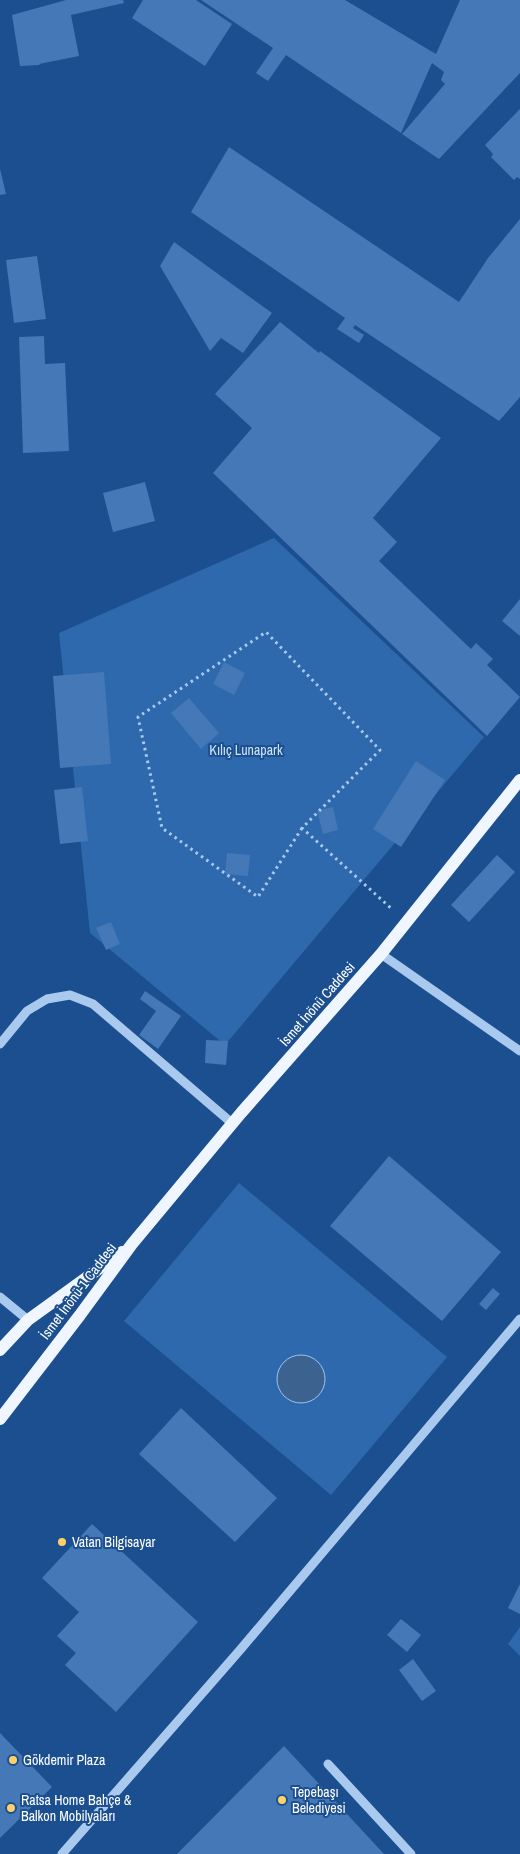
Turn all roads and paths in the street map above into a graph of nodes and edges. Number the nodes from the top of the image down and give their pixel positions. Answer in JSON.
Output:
{"nodes":[{"id":1,"x":520,"y":780,"type":"edge"},
{"id":2,"x":302,"y":828,"type":"junction"},
{"id":3,"x":406,"y":922,"type":"junction"},
{"id":4,"x":381,"y":954,"type":"junction"},
{"id":5,"x":0,"y":1044,"type":"edge"},
{"id":6,"x":520,"y":1051,"type":"edge"},
{"id":7,"x":233,"y":1124,"type":"junction"},
{"id":8,"x":132,"y":1244,"type":"junction"},
{"id":9,"x":0,"y":1297,"type":"edge"},
{"id":10,"x":520,"y":1319,"type":"edge"},
{"id":11,"x":28,"y":1320,"type":"junction"},
{"id":12,"x":0,"y":1350,"type":"edge"},
{"id":13,"x":0,"y":1419,"type":"edge"},
{"id":14,"x":328,"y":1764,"type":"dead end"},
{"id":15,"x":62,"y":1854,"type":"edge"},
{"id":16,"x":411,"y":1854,"type":"edge"}],
"edges":[{"from":1,"to":3,"type":"main road","name":"İsmet İnönü Caddesi"},
{"from":2,"to":2,"type":"path"},
{"from":2,"to":3,"type":"path"},
{"from":3,"to":4,"type":"main road","name":"İsmet İnönü Caddesi"},
{"from":4,"to":6,"type":"street"},
{"from":4,"to":7,"type":"main road","name":"İsmet İnönü Caddesi"},
{"from":5,"to":7,"type":"street"},
{"from":7,"to":8,"type":"main road","name":"İsmet İnönü Caddesi"},
{"from":8,"to":11,"type":"main road","name":"İsmet İnönü-1 Caddesi"},
{"from":8,"to":13,"type":"main road","name":"İsmet İnönü-1 Caddesi"},
{"from":9,"to":11,"type":"street"},
{"from":10,"to":15,"type":"street"},
{"from":11,"to":12,"type":"main road","name":"İsmet İnönü-1 Caddesi"},
{"from":14,"to":16,"type":"street"}]}
